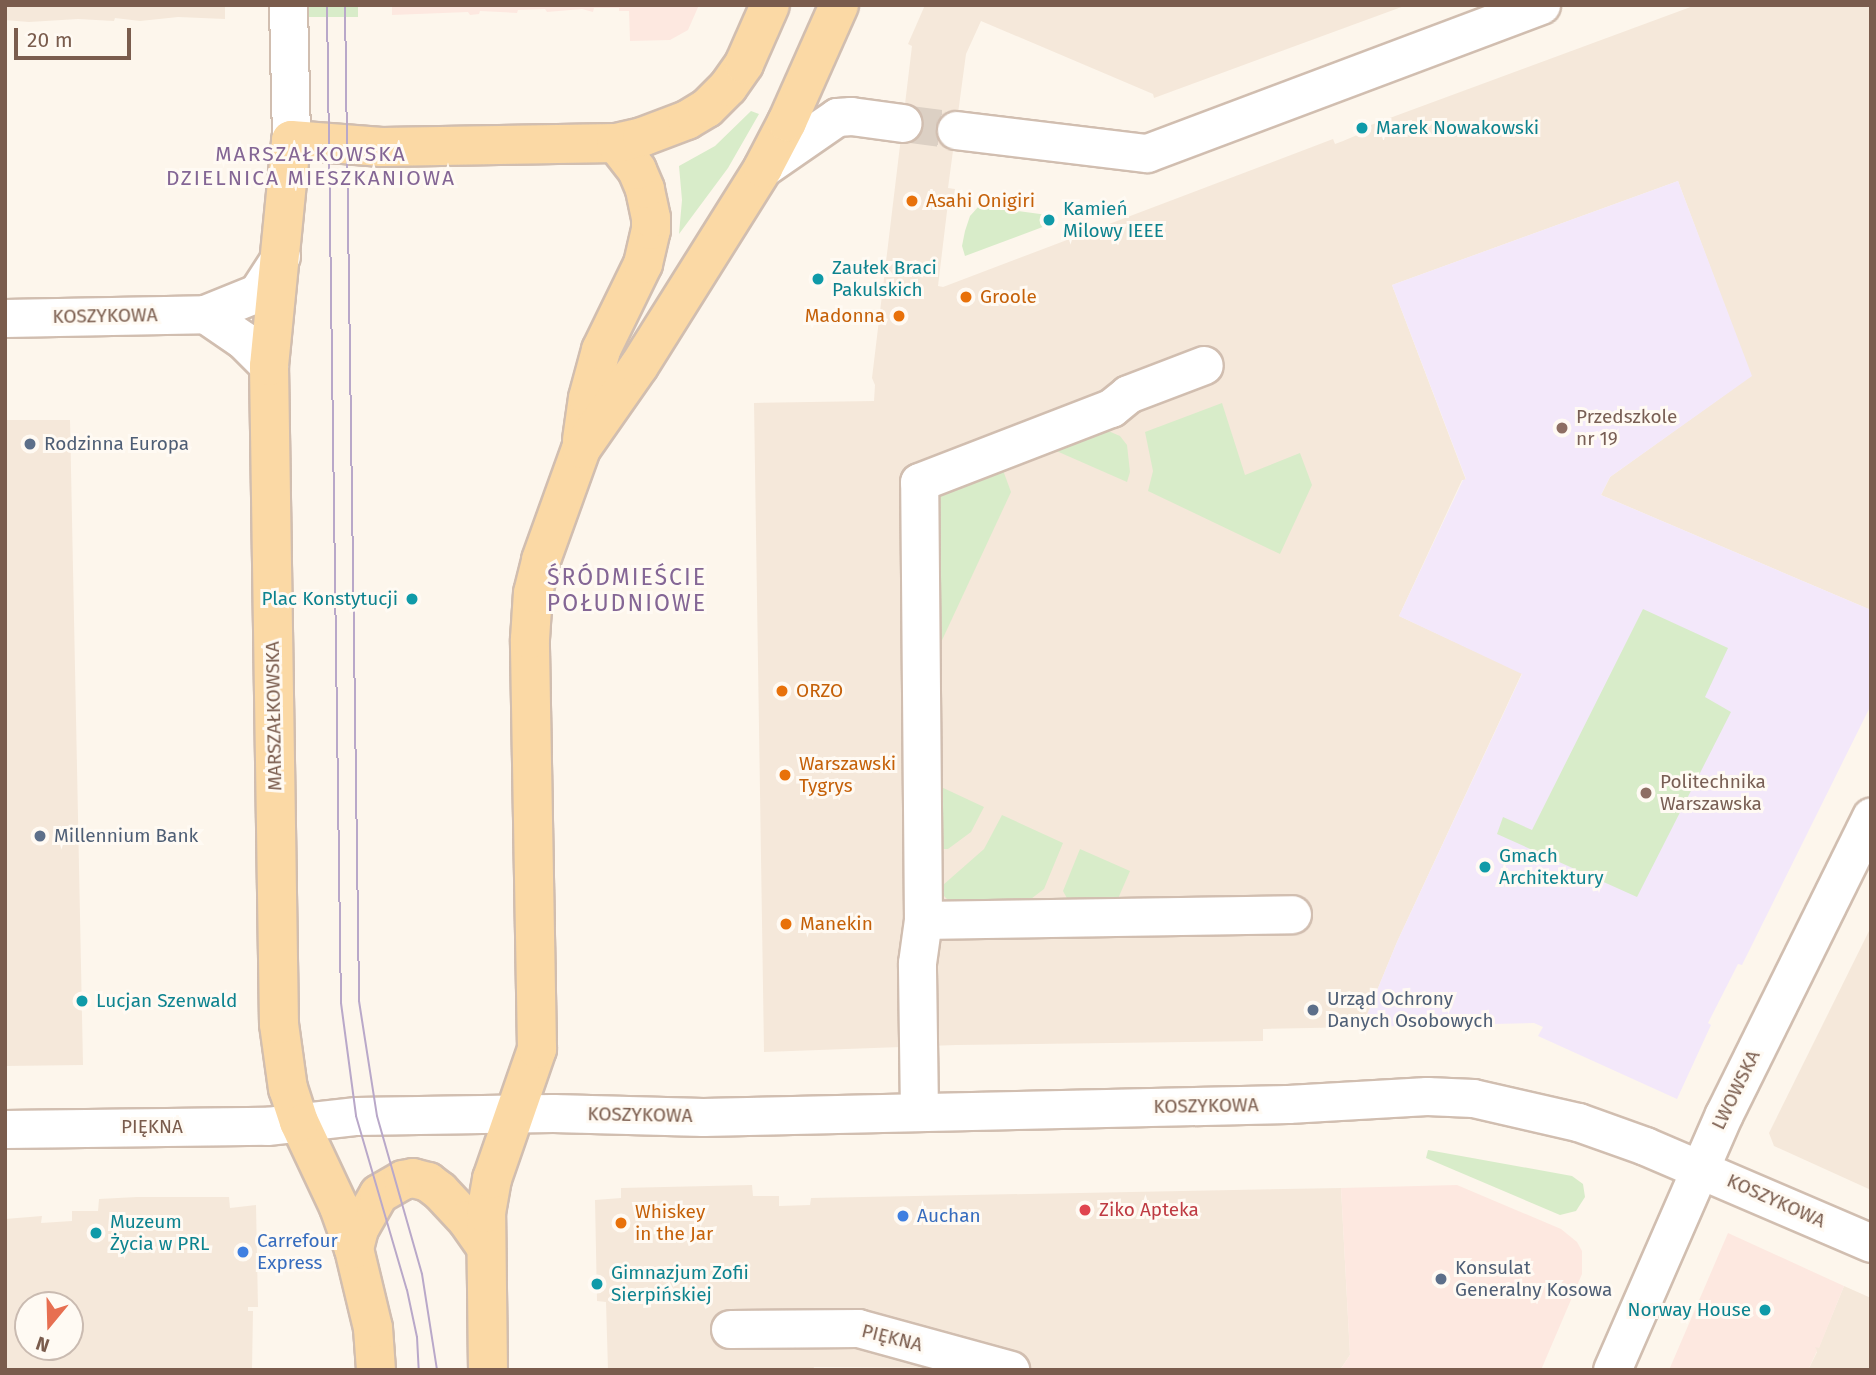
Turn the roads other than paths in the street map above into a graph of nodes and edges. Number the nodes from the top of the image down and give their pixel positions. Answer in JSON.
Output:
{"nodes":[{"id":1,"x":288,"y":5,"type":"edge"},
{"id":2,"x":770,"y":5,"type":"edge"},
{"id":3,"x":839,"y":5,"type":"edge"},
{"id":4,"x":1541,"y":5,"type":"edge"},
{"id":5,"x":903,"y":123,"type":"tunnel mouth"},
{"id":6,"x":956,"y":130,"type":"tunnel mouth"},
{"id":7,"x":291,"y":139,"type":"junction"},
{"id":8,"x":616,"y":143,"type":"junction"},
{"id":9,"x":763,"y":168,"type":"junction"},
{"id":10,"x":281,"y":256,"type":"junction"},
{"id":11,"x":205,"y":314,"type":"junction"},
{"id":12,"x":5,"y":318,"type":"edge"},
{"id":13,"x":1204,"y":365,"type":"dead end"},
{"id":14,"x":269,"y":366,"type":"junction"},
{"id":15,"x":581,"y":449,"type":"junction"},
{"id":16,"x":1871,"y":816,"type":"edge"},
{"id":17,"x":1292,"y":914,"type":"dead end"},
{"id":18,"x":923,"y":920,"type":"junction"},
{"id":19,"x":919,"y":1112,"type":"junction"},
{"id":20,"x":515,"y":1114,"type":"junction"},
{"id":21,"x":299,"y":1122,"type":"junction"},
{"id":22,"x":5,"y":1129,"type":"edge"},
{"id":23,"x":1699,"y":1167,"type":"junction"},
{"id":24,"x":1871,"y":1244,"type":"edge"},
{"id":25,"x":486,"y":1247,"type":"junction"},
{"id":26,"x":354,"y":1249,"type":"junction"},
{"id":27,"x":730,"y":1329,"type":"dead end"},
{"id":28,"x":376,"y":1370,"type":"edge"},
{"id":29,"x":488,"y":1370,"type":"edge"},
{"id":30,"x":1010,"y":1370,"type":"edge"},
{"id":31,"x":1612,"y":1370,"type":"edge"}],
"edges":[{"from":1,"to":7,"type":"street","name":"MARSZAŁKOWSKA"},
{"from":2,"to":8,"type":"main road"},
{"from":3,"to":9,"type":"main road"},
{"from":4,"to":6,"type":"street"},
{"from":5,"to":9,"type":"street"},
{"from":7,"to":8,"type":"main road"},
{"from":7,"to":10,"type":"main road","name":"MARSZAŁKOWSKA"},
{"from":8,"to":15,"type":"main road"},
{"from":9,"to":15,"type":"main road"},
{"from":10,"to":11,"type":"street","name":"KOSZYKOWA"},
{"from":10,"to":14,"type":"main road","name":"MARSZAŁKOWSKA"},
{"from":11,"to":12,"type":"street","name":"KOSZYKOWA"},
{"from":11,"to":14,"type":"street"},
{"from":13,"to":18,"type":"street"},
{"from":14,"to":21,"type":"main road","name":"MARSZAŁKOWSKA"},
{"from":15,"to":20,"type":"main road"},
{"from":16,"to":23,"type":"street","name":"LWOWSKA"},
{"from":17,"to":18,"type":"street"},
{"from":18,"to":19,"type":"street"},
{"from":19,"to":20,"type":"street","name":"KOSZYKOWA"},
{"from":19,"to":23,"type":"street","name":"KOSZYKOWA"},
{"from":20,"to":21,"type":"street"},
{"from":20,"to":25,"type":"main road"},
{"from":21,"to":22,"type":"street","name":"PIĘKNA"},
{"from":21,"to":26,"type":"main road","name":"MARSZAŁKOWSKA"},
{"from":23,"to":24,"type":"street","name":"KOSZYKOWA"},
{"from":23,"to":31,"type":"street","name":"LWOWSKA"},
{"from":25,"to":26,"type":"main road"},
{"from":25,"to":29,"type":"main road"},
{"from":26,"to":28,"type":"main road","name":"MARSZAŁKOWSKA"},
{"from":27,"to":30,"type":"street","name":"PIĘKNA"}]}
